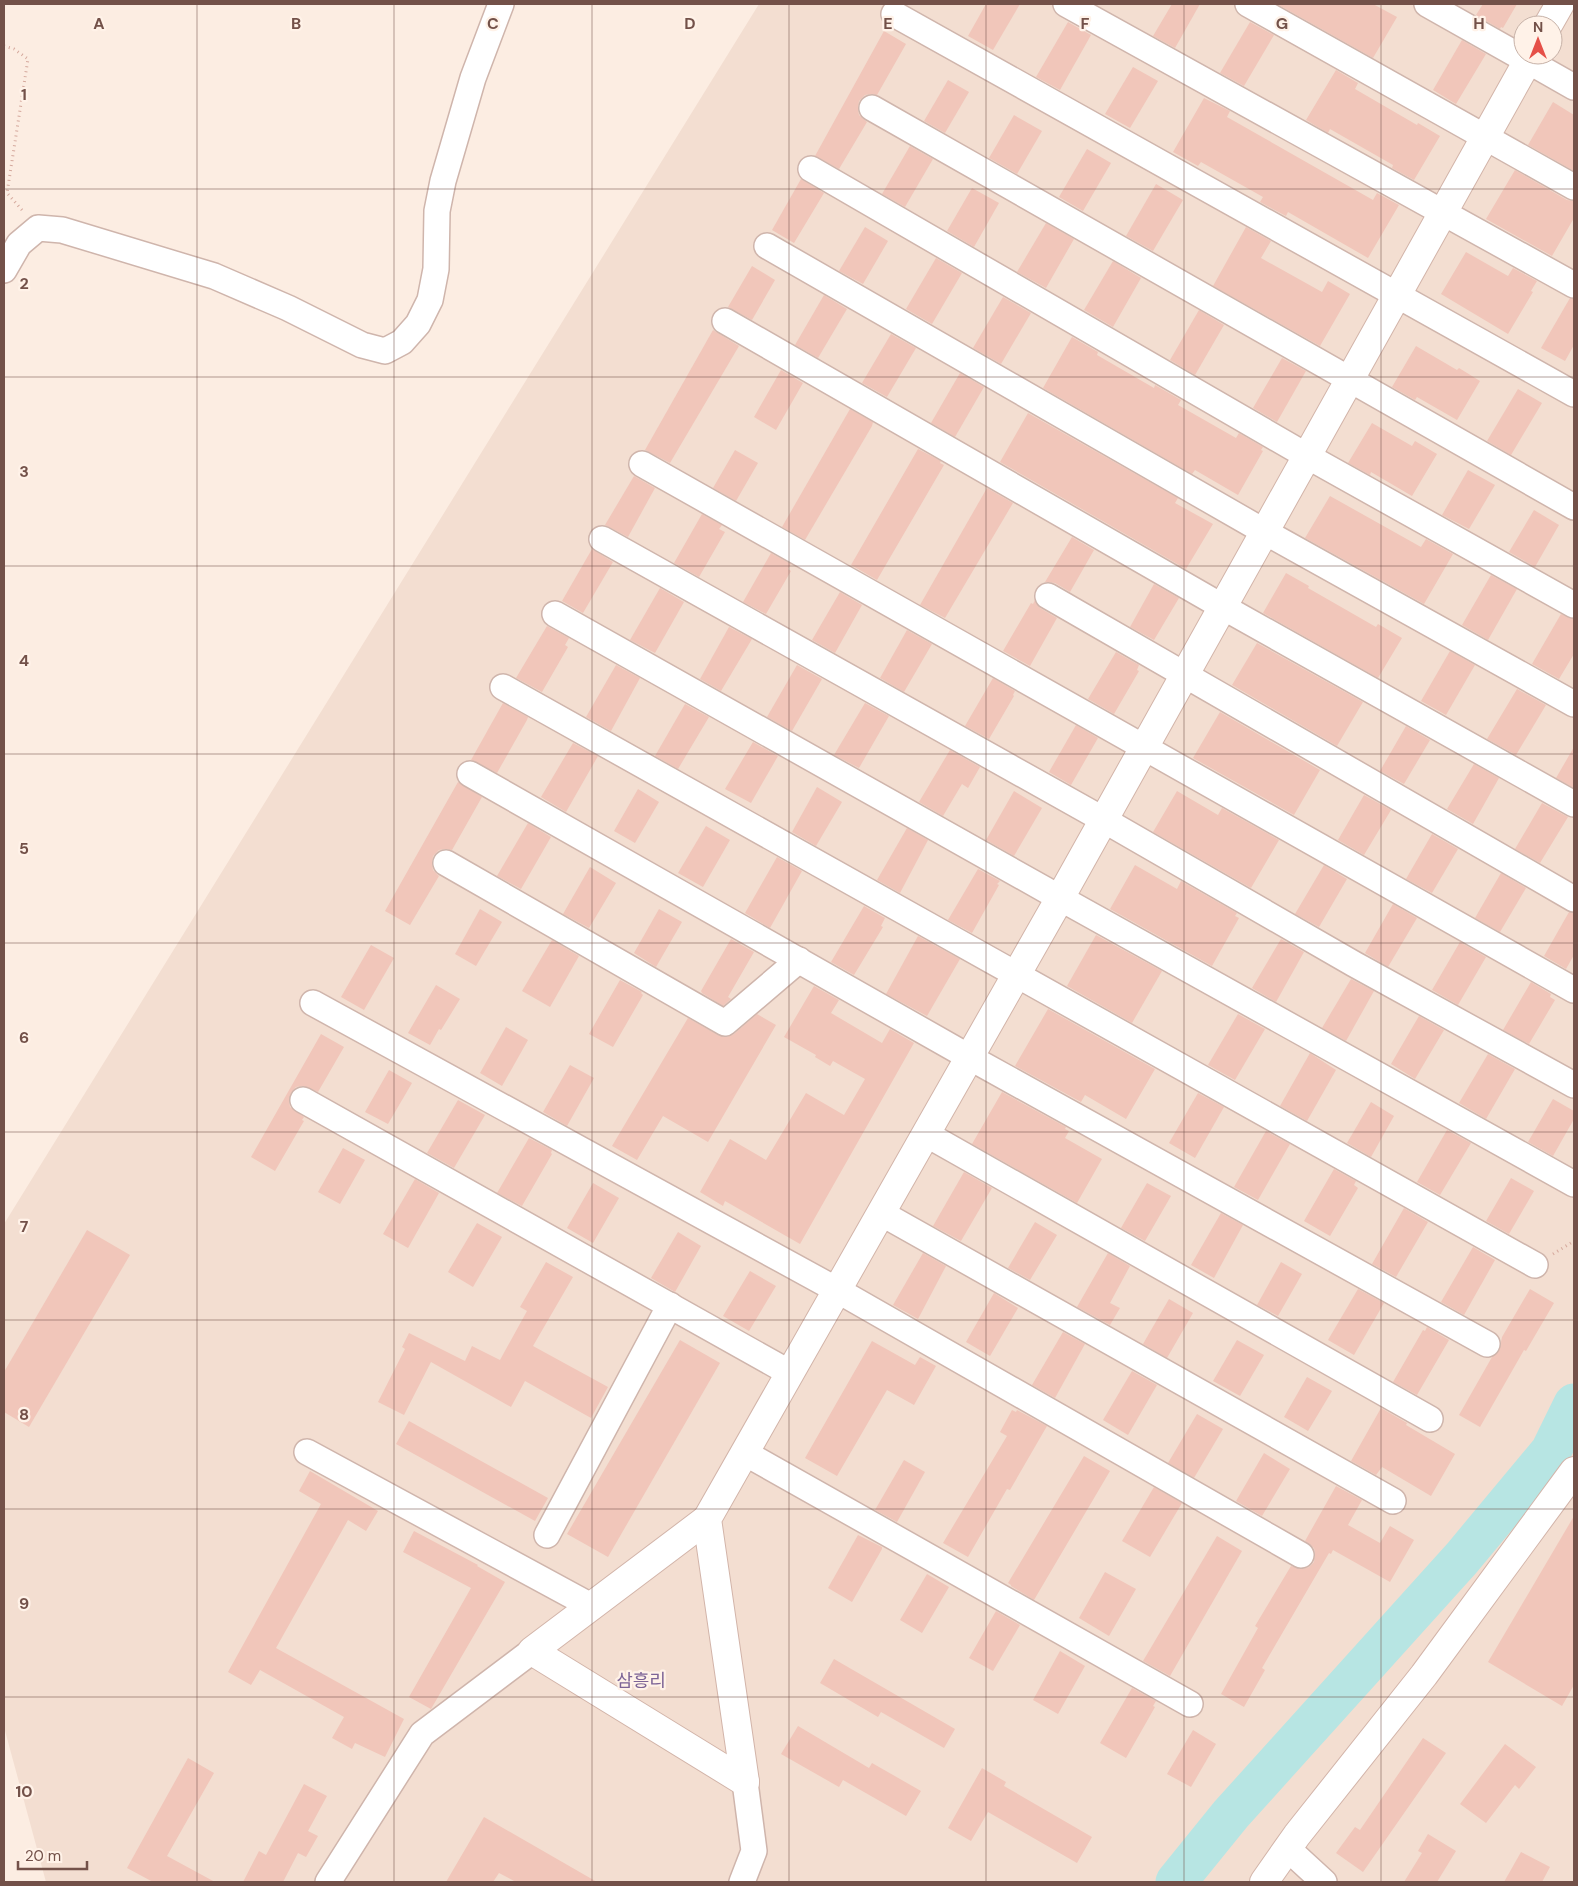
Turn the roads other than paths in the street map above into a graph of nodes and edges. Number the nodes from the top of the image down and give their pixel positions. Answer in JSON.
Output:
{"nodes":[{"id":1,"x":501,"y":4,"type":"edge"},
{"id":2,"x":1066,"y":4,"type":"edge"},
{"id":3,"x":1248,"y":4,"type":"edge"},
{"id":4,"x":1427,"y":4,"type":"edge"},
{"id":5,"x":1560,"y":4,"type":"edge"},
{"id":6,"x":894,"y":14,"type":"dead end"},
{"id":7,"x":1554,"y":15,"type":"edge"},
{"id":8,"x":1513,"y":49,"type":"edge"},
{"id":9,"x":1526,"y":65,"type":"edge"},
{"id":10,"x":1541,"y":65,"type":"edge"},
{"id":11,"x":1574,"y":87,"type":"edge"},
{"id":12,"x":872,"y":108,"type":"dead end"},
{"id":13,"x":1485,"y":137,"type":"junction"},
{"id":14,"x":810,"y":169,"type":"dead end"},
{"id":15,"x":1574,"y":187,"type":"edge"},
{"id":16,"x":1444,"y":212,"type":"junction"},
{"id":17,"x":767,"y":246,"type":"dead end"},
{"id":18,"x":4,"y":270,"type":"edge"},
{"id":19,"x":1574,"y":285,"type":"edge"},
{"id":20,"x":1397,"y":295,"type":"junction"},
{"id":21,"x":725,"y":321,"type":"dead end"},
{"id":22,"x":1350,"y":379,"type":"junction"},
{"id":23,"x":1574,"y":394,"type":"edge"},
{"id":24,"x":1307,"y":456,"type":"junction"},
{"id":25,"x":642,"y":464,"type":"dead end"},
{"id":26,"x":1574,"y":506,"type":"edge"},
{"id":27,"x":1265,"y":532,"type":"junction"},
{"id":28,"x":602,"y":539,"type":"dead end"},
{"id":29,"x":1048,"y":596,"type":"dead end"},
{"id":30,"x":1574,"y":605,"type":"edge"},
{"id":31,"x":1223,"y":607,"type":"junction"},
{"id":32,"x":555,"y":614,"type":"dead end"},
{"id":33,"x":1184,"y":676,"type":"junction"},
{"id":34,"x":503,"y":687,"type":"dead end"},
{"id":35,"x":1574,"y":704,"type":"edge"},
{"id":36,"x":1144,"y":748,"type":"junction"},
{"id":37,"x":470,"y":774,"type":"dead end"},
{"id":38,"x":1574,"y":804,"type":"edge"},
{"id":39,"x":1104,"y":820,"type":"junction"},
{"id":40,"x":446,"y":863,"type":"dead end"},
{"id":41,"x":1060,"y":898,"type":"junction"},
{"id":42,"x":1574,"y":898,"type":"edge"},
{"id":43,"x":799,"y":960,"type":"junction"},
{"id":44,"x":1016,"y":976,"type":"junction"},
{"id":45,"x":1574,"y":990,"type":"edge"},
{"id":46,"x":313,"y":1003,"type":"dead end"},
{"id":47,"x":969,"y":1058,"type":"junction"},
{"id":48,"x":1574,"y":1085,"type":"edge"},
{"id":49,"x":303,"y":1100,"type":"dead end"},
{"id":50,"x":926,"y":1134,"type":"junction"},
{"id":51,"x":1574,"y":1184,"type":"edge"},
{"id":52,"x":881,"y":1213,"type":"junction"},
{"id":53,"x":1534,"y":1265,"type":"dead end"},
{"id":54,"x":837,"y":1290,"type":"junction"},
{"id":55,"x":670,"y":1306,"type":"junction"},
{"id":56,"x":1488,"y":1344,"type":"dead end"},
{"id":57,"x":790,"y":1373,"type":"junction"},
{"id":58,"x":1430,"y":1419,"type":"dead end"},
{"id":59,"x":308,"y":1452,"type":"dead end"},
{"id":60,"x":745,"y":1454,"type":"junction"},
{"id":61,"x":1574,"y":1471,"type":"edge"},
{"id":62,"x":1393,"y":1501,"type":"dead end"},
{"id":63,"x":707,"y":1519,"type":"junction"},
{"id":64,"x":547,"y":1535,"type":"dead end"},
{"id":65,"x":1301,"y":1555,"type":"dead end"},
{"id":66,"x":591,"y":1606,"type":"junction"},
{"id":67,"x":532,"y":1651,"type":"junction"},
{"id":68,"x":1190,"y":1704,"type":"dead end"},
{"id":69,"x":745,"y":1782,"type":"junction"},
{"id":70,"x":1287,"y":1848,"type":"junction"},
{"id":71,"x":328,"y":1882,"type":"edge"},
{"id":72,"x":742,"y":1882,"type":"edge"},
{"id":73,"x":1264,"y":1882,"type":"edge"},
{"id":74,"x":1324,"y":1882,"type":"edge"}],
"edges":[{"from":1,"to":18,"type":"street"},
{"from":2,"to":16,"type":"street"},
{"from":3,"to":13,"type":"street"},
{"from":4,"to":8,"type":"street"},
{"from":5,"to":7,"type":"street"},
{"from":6,"to":20,"type":"street"},
{"from":9,"to":13,"type":"street"},
{"from":10,"to":11,"type":"street"},
{"from":12,"to":22,"type":"street"},
{"from":13,"to":15,"type":"street"},
{"from":13,"to":16,"type":"street"},
{"from":14,"to":24,"type":"street"},
{"from":16,"to":19,"type":"street"},
{"from":16,"to":20,"type":"street"},
{"from":17,"to":27,"type":"street"},
{"from":20,"to":22,"type":"street"},
{"from":20,"to":23,"type":"street"},
{"from":21,"to":31,"type":"street"},
{"from":22,"to":24,"type":"street"},
{"from":22,"to":26,"type":"street"},
{"from":24,"to":27,"type":"street"},
{"from":24,"to":30,"type":"street"},
{"from":25,"to":36,"type":"street"},
{"from":27,"to":31,"type":"street"},
{"from":27,"to":35,"type":"street"},
{"from":28,"to":39,"type":"street"},
{"from":29,"to":33,"type":"street"},
{"from":31,"to":33,"type":"street"},
{"from":31,"to":38,"type":"street"},
{"from":32,"to":41,"type":"street"},
{"from":33,"to":36,"type":"street"},
{"from":33,"to":42,"type":"street"},
{"from":34,"to":44,"type":"street"},
{"from":36,"to":39,"type":"street"},
{"from":36,"to":45,"type":"street"},
{"from":37,"to":43,"type":"street"},
{"from":39,"to":41,"type":"street"},
{"from":39,"to":48,"type":"street"},
{"from":40,"to":43,"type":"street"},
{"from":41,"to":44,"type":"street"},
{"from":41,"to":51,"type":"street"},
{"from":43,"to":47,"type":"street"},
{"from":44,"to":47,"type":"street"},
{"from":44,"to":53,"type":"street"},
{"from":46,"to":54,"type":"street"},
{"from":47,"to":50,"type":"street"},
{"from":47,"to":56,"type":"street"},
{"from":49,"to":55,"type":"street"},
{"from":50,"to":52,"type":"street"},
{"from":50,"to":58,"type":"street"},
{"from":52,"to":54,"type":"street"},
{"from":52,"to":62,"type":"street"},
{"from":54,"to":57,"type":"street"},
{"from":54,"to":65,"type":"street"},
{"from":55,"to":57,"type":"street"},
{"from":55,"to":64,"type":"street"},
{"from":57,"to":60,"type":"street"},
{"from":59,"to":66,"type":"street"},
{"from":60,"to":63,"type":"street"},
{"from":60,"to":68,"type":"street"},
{"from":61,"to":70,"type":"street"},
{"from":63,"to":66,"type":"street"},
{"from":63,"to":69,"type":"street"},
{"from":66,"to":67,"type":"street"},
{"from":67,"to":69,"type":"street"},
{"from":67,"to":71,"type":"street"},
{"from":69,"to":72,"type":"street"},
{"from":70,"to":73,"type":"street"},
{"from":70,"to":74,"type":"street"}]}
